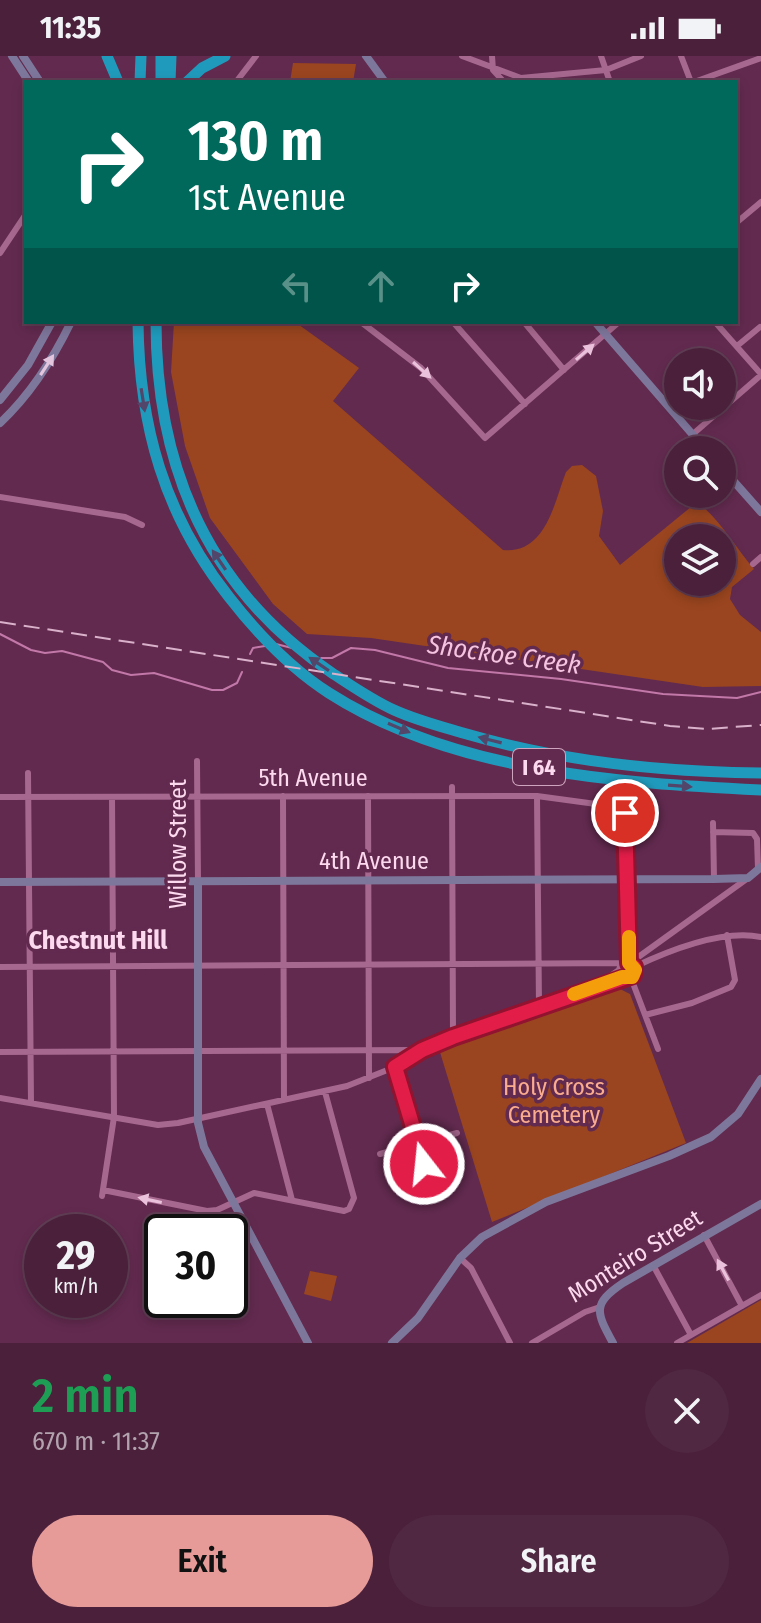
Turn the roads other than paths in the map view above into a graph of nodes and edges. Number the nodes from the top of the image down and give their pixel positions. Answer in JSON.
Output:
{"nodes":[{"id":1,"x":12,"y":56,"type":"edge"},
{"id":2,"x":23,"y":56,"type":"edge"},
{"id":3,"x":107,"y":56,"type":"edge"},
{"id":4,"x":141,"y":56,"type":"edge"},
{"id":5,"x":161,"y":56,"type":"edge"},
{"id":6,"x":171,"y":56,"type":"edge"},
{"id":7,"x":225,"y":56,"type":"edge"},
{"id":8,"x":256,"y":56,"type":"edge"},
{"id":9,"x":366,"y":56,"type":"edge"},
{"id":10,"x":462,"y":56,"type":"edge"},
{"id":11,"x":492,"y":56,"type":"edge"},
{"id":12,"x":601,"y":56,"type":"edge"},
{"id":13,"x":641,"y":56,"type":"edge"},
{"id":14,"x":681,"y":56,"type":"edge"},
{"id":15,"x":761,"y":58,"type":"edge"},
{"id":16,"x":493,"y":70,"type":"junction"},
{"id":17,"x":606,"y":70,"type":"junction"},
{"id":18,"x":28,"y":80,"type":"edge"},
{"id":19,"x":39,"y":80,"type":"edge"},
{"id":20,"x":117,"y":80,"type":"edge"},
{"id":21,"x":140,"y":80,"type":"edge"},
{"id":22,"x":161,"y":80,"type":"edge"},
{"id":23,"x":170,"y":80,"type":"edge"},
{"id":24,"x":189,"y":80,"type":"edge"},
{"id":25,"x":238,"y":80,"type":"edge"},
{"id":26,"x":384,"y":80,"type":"edge"},
{"id":27,"x":502,"y":80,"type":"edge"},
{"id":28,"x":609,"y":80,"type":"edge"},
{"id":29,"x":691,"y":80,"type":"edge"},
{"id":30,"x":698,"y":80,"type":"edge"},
{"id":31,"x":761,"y":202,"type":"edge"},
{"id":32,"x":24,"y":217,"type":"edge"},
{"id":33,"x":738,"y":221,"type":"edge"},
{"id":34,"x":0,"y":253,"type":"edge"},
{"id":35,"x":51,"y":324,"type":"edge"},
{"id":36,"x":70,"y":324,"type":"edge"},
{"id":37,"x":138,"y":324,"type":"edge"},
{"id":38,"x":158,"y":324,"type":"edge"},
{"id":39,"x":364,"y":324,"type":"edge"},
{"id":40,"x":455,"y":324,"type":"edge"},
{"id":41,"x":526,"y":324,"type":"edge"},
{"id":42,"x":597,"y":324,"type":"edge"},
{"id":43,"x":617,"y":324,"type":"edge"},
{"id":44,"x":717,"y":324,"type":"edge"},
{"id":45,"x":760,"y":327,"type":"edge"},
{"id":46,"x":605,"y":334,"type":"junction"},
{"id":47,"x":737,"y":346,"type":"junction"},
{"id":48,"x":564,"y":370,"type":"junction"},
{"id":49,"x":761,"y":375,"type":"edge"},
{"id":50,"x":0,"y":400,"type":"edge"},
{"id":51,"x":525,"y":404,"type":"junction"},
{"id":52,"x":0,"y":423,"type":"edge"},
{"id":53,"x":693,"y":434,"type":"joint"},
{"id":54,"x":736,"y":484,"type":"edge"},
{"id":55,"x":0,"y":497,"type":"edge"},
{"id":56,"x":761,"y":512,"type":"edge"},
{"id":57,"x":142,"y":525,"type":"dead end"},
{"id":58,"x":761,"y":557,"type":"edge"},
{"id":59,"x":753,"y":564,"type":"dead end"},
{"id":60,"x":197,"y":761,"type":"dead end"},
{"id":61,"x":28,"y":773,"type":"dead end"},
{"id":62,"x":761,"y":773,"type":"edge"},
{"id":63,"x":452,"y":787,"type":"dead end"},
{"id":64,"x":761,"y":790,"type":"edge"},
{"id":65,"x":197,"y":796,"type":"junction"},
{"id":66,"x":283,"y":796,"type":"junction"},
{"id":67,"x":368,"y":796,"type":"junction"},
{"id":68,"x":453,"y":796,"type":"junction"},
{"id":69,"x":537,"y":796,"type":"junction"},
{"id":70,"x":0,"y":797,"type":"edge"},
{"id":71,"x":28,"y":797,"type":"junction"},
{"id":72,"x":112,"y":797,"type":"junction"},
{"id":73,"x":713,"y":823,"type":"dead end"},
{"id":74,"x":713,"y":832,"type":"junction"},
{"id":75,"x":760,"y":868,"type":"edge"},
{"id":76,"x":748,"y":878,"type":"junction"},
{"id":77,"x":714,"y":879,"type":"junction"},
{"id":78,"x":626,"y":880,"type":"junction"},
{"id":79,"x":30,"y":881,"type":"junction"},
{"id":80,"x":113,"y":881,"type":"junction"},
{"id":81,"x":283,"y":881,"type":"junction"},
{"id":82,"x":368,"y":881,"type":"junction"},
{"id":83,"x":453,"y":881,"type":"junction"},
{"id":84,"x":538,"y":881,"type":"junction"},
{"id":85,"x":0,"y":882,"type":"edge"},
{"id":86,"x":198,"y":882,"type":"junction"},
{"id":87,"x":727,"y":935,"type":"junction"},
{"id":88,"x":761,"y":937,"type":"edge"},
{"id":89,"x":284,"y":965,"type":"junction"},
{"id":90,"x":368,"y":965,"type":"junction"},
{"id":91,"x":538,"y":965,"type":"junction"},
{"id":92,"x":199,"y":966,"type":"junction"},
{"id":93,"x":453,"y":966,"type":"junction"},
{"id":94,"x":0,"y":967,"type":"edge"},
{"id":95,"x":113,"y":967,"type":"junction"},
{"id":96,"x":31,"y":968,"type":"junction"},
{"id":97,"x":627,"y":968,"type":"junction"},
{"id":98,"x":539,"y":1007,"type":"junction"},
{"id":99,"x":645,"y":1015,"type":"junction"},
{"id":100,"x":453,"y":1037,"type":"junction"},
{"id":101,"x":658,"y":1049,"type":"dead end"},
{"id":102,"x":422,"y":1050,"type":"junction"},
{"id":103,"x":114,"y":1051,"type":"junction"},
{"id":104,"x":0,"y":1052,"type":"edge"},
{"id":105,"x":31,"y":1052,"type":"junction"},
{"id":106,"x":197,"y":1052,"type":"junction"},
{"id":107,"x":284,"y":1052,"type":"junction"},
{"id":108,"x":370,"y":1052,"type":"junction"},
{"id":109,"x":395,"y":1067,"type":"junction"},
{"id":110,"x":369,"y":1078,"type":"junction"},
{"id":111,"x":761,"y":1079,"type":"edge"},
{"id":112,"x":325,"y":1092,"type":"junction"},
{"id":113,"x":0,"y":1098,"type":"edge"},
{"id":114,"x":284,"y":1100,"type":"junction"},
{"id":115,"x":31,"y":1103,"type":"junction"},
{"id":116,"x":267,"y":1104,"type":"junction"},
{"id":117,"x":114,"y":1117,"type":"junction"},
{"id":118,"x":198,"y":1119,"type":"junction"},
{"id":119,"x":457,"y":1133,"type":"dead end"},
{"id":120,"x":418,"y":1144,"type":"junction"},
{"id":121,"x":380,"y":1154,"type":"dead end"},
{"id":122,"x":429,"y":1183,"type":"dead end"},
{"id":123,"x":292,"y":1200,"type":"junction"},
{"id":124,"x":234,"y":1201,"type":"junction"},
{"id":125,"x":761,"y":1204,"type":"edge"},
{"id":126,"x":704,"y":1235,"type":"junction"},
{"id":127,"x":460,"y":1258,"type":"junction"},
{"id":128,"x":653,"y":1265,"type":"junction"},
{"id":129,"x":761,"y":1295,"type":"edge"},
{"id":130,"x":742,"y":1306,"type":"junction"},
{"id":131,"x":600,"y":1307,"type":"junction"},
{"id":132,"x":691,"y":1335,"type":"junction"},
{"id":133,"x":308,"y":1343,"type":"edge"},
{"id":134,"x":392,"y":1343,"type":"edge"},
{"id":135,"x":510,"y":1343,"type":"edge"},
{"id":136,"x":532,"y":1343,"type":"edge"},
{"id":137,"x":613,"y":1343,"type":"edge"},
{"id":138,"x":678,"y":1343,"type":"edge"}],
"edges":[{"from":1,"to":18,"type":"street"},
{"from":2,"to":19,"type":"street"},
{"from":3,"to":20,"type":"highway"},
{"from":4,"to":21,"type":"highway"},
{"from":5,"to":22,"type":"highway"},
{"from":6,"to":23,"type":"highway"},
{"from":7,"to":24,"type":"highway"},
{"from":8,"to":25,"type":"street"},
{"from":9,"to":26,"type":"street"},
{"from":10,"to":16,"type":"street"},
{"from":11,"to":16,"type":"street"},
{"from":12,"to":17,"type":"street"},
{"from":13,"to":17,"type":"street"},
{"from":14,"to":29,"type":"street"},
{"from":15,"to":30,"type":"street"},
{"from":16,"to":17,"type":"street"},
{"from":16,"to":27,"type":"street"},
{"from":17,"to":28,"type":"street"},
{"from":31,"to":33,"type":"street"},
{"from":32,"to":34,"type":"street"},
{"from":35,"to":50,"type":"street"},
{"from":52,"to":36,"type":"street","one_way":true},
{"from":37,"to":64,"type":"highway","number":"I 64","one_way":true},
{"from":62,"to":38,"type":"highway","number":"I 64","one_way":true},
{"from":39,"to":51,"type":"street","one_way":true},
{"from":40,"to":51,"type":"street"},
{"from":41,"to":48,"type":"street"},
{"from":42,"to":46,"type":"street"},
{"from":43,"to":46,"type":"street"},
{"from":44,"to":47,"type":"street"},
{"from":45,"to":47,"type":"street"},
{"from":48,"to":46,"type":"street","one_way":true},
{"from":46,"to":53,"type":"street"},
{"from":47,"to":49,"type":"street"},
{"from":48,"to":51,"type":"street"},
{"from":49,"to":53,"type":"street"},
{"from":54,"to":56,"type":"street"},
{"from":55,"to":57,"type":"street"},
{"from":58,"to":59,"type":"street"},
{"from":60,"to":65,"type":"street","name":"Willow Street"},
{"from":61,"to":71,"type":"street"},
{"from":63,"to":68,"type":"street"},
{"from":65,"to":66,"type":"street","name":"5th Avenue"},
{"from":65,"to":72,"type":"street","name":"5th Avenue"},
{"from":65,"to":86,"type":"street","name":"Willow Street"},
{"from":66,"to":67,"type":"street","name":"5th Avenue"},
{"from":66,"to":81,"type":"street"},
{"from":67,"to":68,"type":"street","name":"5th Avenue"},
{"from":67,"to":82,"type":"street"},
{"from":68,"to":69,"type":"street","name":"5th Avenue"},
{"from":68,"to":83,"type":"street"},
{"from":69,"to":78,"type":"street","name":"5th Avenue"},
{"from":69,"to":84,"type":"street"},
{"from":70,"to":71,"type":"street","name":"5th Avenue"},
{"from":71,"to":72,"type":"street","name":"5th Avenue"},
{"from":71,"to":79,"type":"street"},
{"from":72,"to":80,"type":"street"},
{"from":73,"to":74,"type":"street"},
{"from":74,"to":75,"type":"street"},
{"from":74,"to":77,"type":"street"},
{"from":75,"to":76,"type":"street"},
{"from":76,"to":77,"type":"street","name":"4th Avenue"},
{"from":76,"to":97,"type":"street"},
{"from":77,"to":78,"type":"street","name":"4th Avenue"},
{"from":78,"to":84,"type":"street","name":"4th Avenue"},
{"from":78,"to":97,"type":"street"},
{"from":79,"to":80,"type":"street","name":"4th Avenue"},
{"from":79,"to":85,"type":"street","name":"4th Avenue"},
{"from":79,"to":96,"type":"street"},
{"from":80,"to":86,"type":"street","name":"4th Avenue"},
{"from":80,"to":95,"type":"street"},
{"from":81,"to":82,"type":"street","name":"4th Avenue"},
{"from":81,"to":86,"type":"street","name":"4th Avenue"},
{"from":81,"to":89,"type":"street"},
{"from":82,"to":83,"type":"street","name":"4th Avenue"},
{"from":82,"to":90,"type":"street"},
{"from":83,"to":84,"type":"street","name":"4th Avenue"},
{"from":83,"to":93,"type":"street"},
{"from":84,"to":91,"type":"street"},
{"from":86,"to":92,"type":"street","name":"Willow Street"},
{"from":87,"to":88,"type":"street"},
{"from":87,"to":97,"type":"street"},
{"from":87,"to":99,"type":"street"},
{"from":89,"to":90,"type":"street"},
{"from":89,"to":92,"type":"street"},
{"from":89,"to":107,"type":"street"},
{"from":90,"to":93,"type":"street"},
{"from":90,"to":108,"type":"street"},
{"from":91,"to":93,"type":"street"},
{"from":91,"to":97,"type":"street"},
{"from":91,"to":98,"type":"street"},
{"from":92,"to":95,"type":"street"},
{"from":92,"to":106,"type":"street","name":"Willow Street"},
{"from":93,"to":100,"type":"street"},
{"from":94,"to":96,"type":"street"},
{"from":95,"to":96,"type":"street"},
{"from":95,"to":103,"type":"street"},
{"from":96,"to":105,"type":"street"},
{"from":97,"to":98,"type":"street"},
{"from":97,"to":99,"type":"street"},
{"from":98,"to":100,"type":"street"},
{"from":99,"to":101,"type":"street"},
{"from":100,"to":102,"type":"street"},
{"from":102,"to":108,"type":"street"},
{"from":102,"to":109,"type":"street"},
{"from":103,"to":105,"type":"street"},
{"from":103,"to":106,"type":"street"},
{"from":103,"to":117,"type":"street"},
{"from":104,"to":105,"type":"street"},
{"from":105,"to":115,"type":"street"},
{"from":106,"to":107,"type":"street"},
{"from":106,"to":118,"type":"street","name":"Willow Street"},
{"from":107,"to":108,"type":"street"},
{"from":107,"to":114,"type":"street"},
{"from":108,"to":110,"type":"street"},
{"from":109,"to":110,"type":"street"},
{"from":109,"to":120,"type":"street"},
{"from":110,"to":112,"type":"street"},
{"from":111,"to":127,"type":"street"},
{"from":112,"to":114,"type":"street"},
{"from":112,"to":123,"type":"street"},
{"from":113,"to":115,"type":"street"},
{"from":114,"to":116,"type":"street"},
{"from":115,"to":117,"type":"street"},
{"from":116,"to":118,"type":"street"},
{"from":116,"to":123,"type":"street"},
{"from":117,"to":118,"type":"street"},
{"from":124,"to":117,"type":"street","one_way":true},
{"from":118,"to":124,"type":"street","name":"Willow Street"},
{"from":119,"to":120,"type":"street"},
{"from":120,"to":121,"type":"street"},
{"from":120,"to":122,"type":"street"},
{"from":123,"to":124,"type":"street"},
{"from":124,"to":133,"type":"street","name":"Willow Street"},
{"from":125,"to":126,"type":"street","name":"Monteiro Street"},
{"from":126,"to":128,"type":"street","name":"Monteiro Street"},
{"from":130,"to":126,"type":"street","one_way":true},
{"from":127,"to":134,"type":"street"},
{"from":127,"to":135,"type":"street"},
{"from":128,"to":131,"type":"street","name":"Monteiro Street"},
{"from":128,"to":132,"type":"street"},
{"from":129,"to":130,"type":"street"},
{"from":130,"to":132,"type":"street"},
{"from":131,"to":136,"type":"street","name":"Monteiro Street"},
{"from":131,"to":137,"type":"street"},
{"from":132,"to":138,"type":"street"}]}
